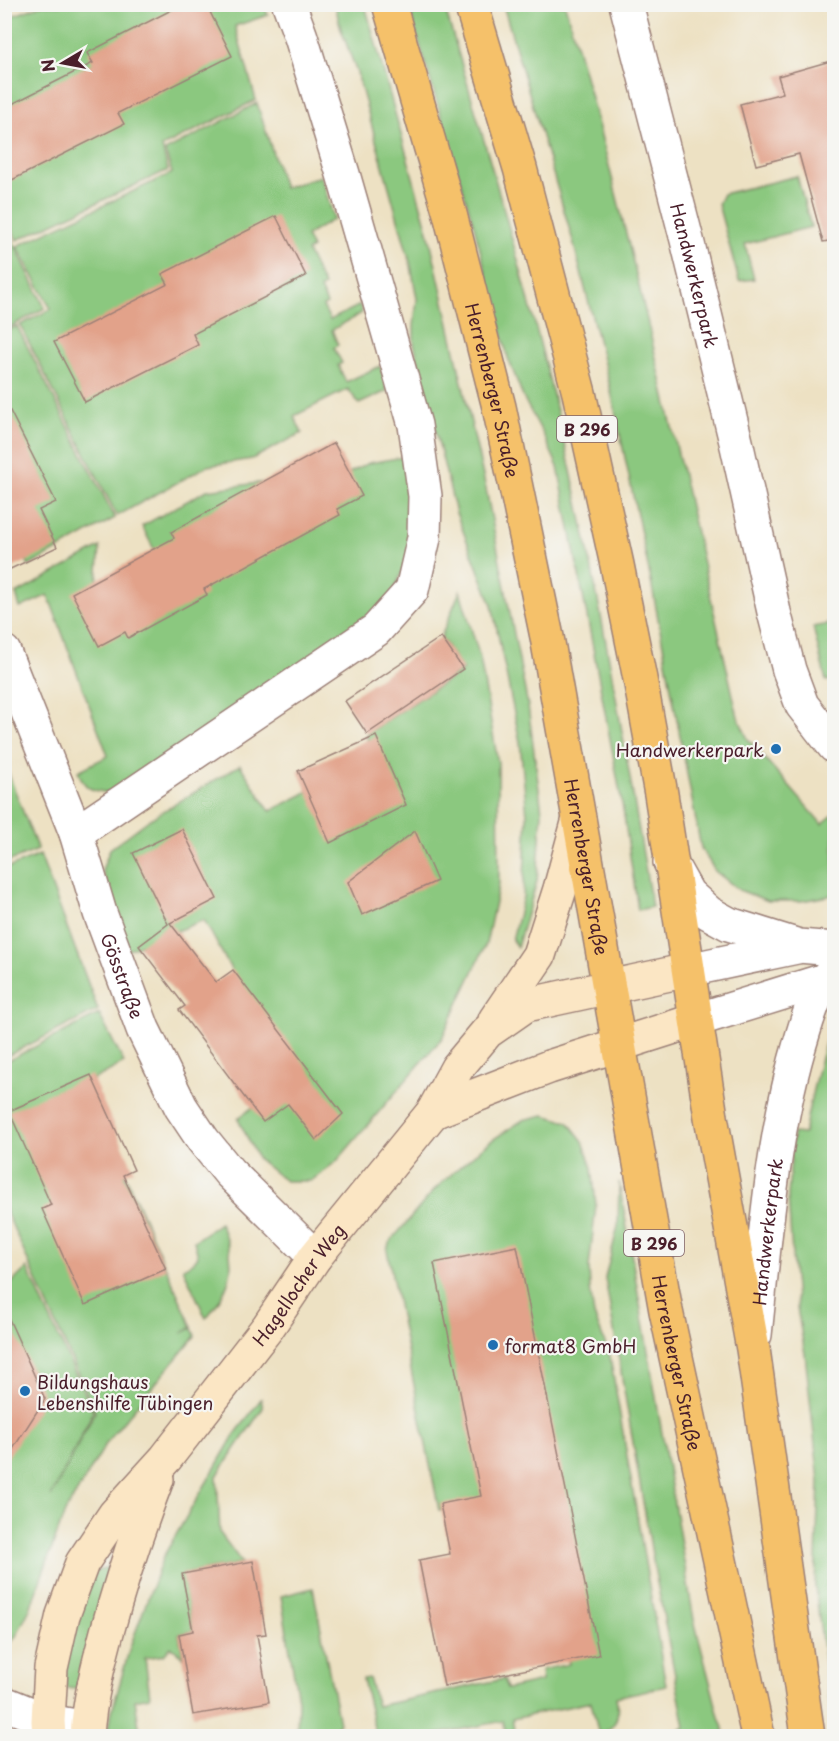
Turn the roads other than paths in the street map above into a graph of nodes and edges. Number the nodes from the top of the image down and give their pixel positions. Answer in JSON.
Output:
{"nodes":[{"id":1,"x":289,"y":4,"type":"edge"},
{"id":2,"x":389,"y":4,"type":"edge"},
{"id":3,"x":471,"y":4,"type":"edge"},
{"id":4,"x":626,"y":4,"type":"edge"},
{"id":5,"x":4,"y":652,"type":"edge"},
{"id":6,"x":834,"y":746,"type":"edge"},
{"id":7,"x":579,"y":819,"type":"junction"},
{"id":8,"x":76,"y":833,"type":"junction"},
{"id":9,"x":670,"y":862,"type":"junction"},
{"id":10,"x":799,"y":946,"type":"junction"},
{"id":11,"x":834,"y":949,"type":"edge"},
{"id":12,"x":688,"y":970,"type":"junction"},
{"id":13,"x":830,"y":974,"type":"edge"},
{"id":14,"x":609,"y":987,"type":"junction"},
{"id":15,"x":696,"y":1020,"type":"junction"},
{"id":16,"x":487,"y":1032,"type":"junction"},
{"id":17,"x":619,"y":1044,"type":"junction"},
{"id":18,"x":433,"y":1112,"type":"junction"},
{"id":19,"x":315,"y":1257,"type":"junction"},
{"id":20,"x":753,"y":1349,"type":"junction"},
{"id":21,"x":166,"y":1458,"type":"junction"},
{"id":22,"x":4,"y":1702,"type":"edge"},
{"id":23,"x":49,"y":1729,"type":"edge"},
{"id":24,"x":87,"y":1732,"type":"edge"},
{"id":25,"x":758,"y":1737,"type":"edge"},
{"id":26,"x":808,"y":1737,"type":"edge"}],
"edges":[{"from":1,"to":8,"type":"street"},
{"from":2,"to":7,"type":"main road","name":"Herrenberger Straße","number":"B 296"},
{"from":3,"to":9,"type":"main road","number":"B 296"},
{"from":4,"to":6,"type":"street","name":"Handwerkerpark"},
{"from":5,"to":8,"type":"street","name":"Gösstraße"},
{"from":7,"to":14,"type":"main road","name":"Herrenberger Straße","number":"B 296"},
{"from":7,"to":16,"type":"street"},
{"from":8,"to":19,"type":"street","name":"Gösstraße"},
{"from":9,"to":10,"type":"street"},
{"from":9,"to":12,"type":"main road","number":"B 296"},
{"from":10,"to":11,"type":"street"},
{"from":10,"to":12,"type":"street"},
{"from":12,"to":14,"type":"street","name":"Hagellocher Weg"},
{"from":12,"to":15,"type":"main road","number":"B 296"},
{"from":13,"to":15,"type":"street","name":"Handwerkerpark"},
{"from":13,"to":20,"type":"street","name":"Handwerkerpark"},
{"from":14,"to":16,"type":"street","name":"Hagellocher Weg"},
{"from":14,"to":17,"type":"main road","name":"Herrenberger Straße","number":"B 296"},
{"from":15,"to":17,"type":"street","name":"Hagellocher Weg"},
{"from":15,"to":20,"type":"main road","number":"B 296"},
{"from":16,"to":18,"type":"street","name":"Hagellocher Weg"},
{"from":17,"to":18,"type":"street","name":"Hagellocher Weg"},
{"from":17,"to":25,"type":"main road","name":"Herrenberger Straße","number":"B 296"},
{"from":18,"to":19,"type":"street","name":"Hagellocher Weg"},
{"from":19,"to":21,"type":"street","name":"Hagellocher Weg"},
{"from":20,"to":26,"type":"main road","number":"B 296"},
{"from":21,"to":23,"type":"street","name":"Hagellocher Weg"},
{"from":21,"to":24,"type":"street","name":"Hagellocher Weg"},
{"from":22,"to":23,"type":"street"},
{"from":23,"to":24,"type":"street"}]}
